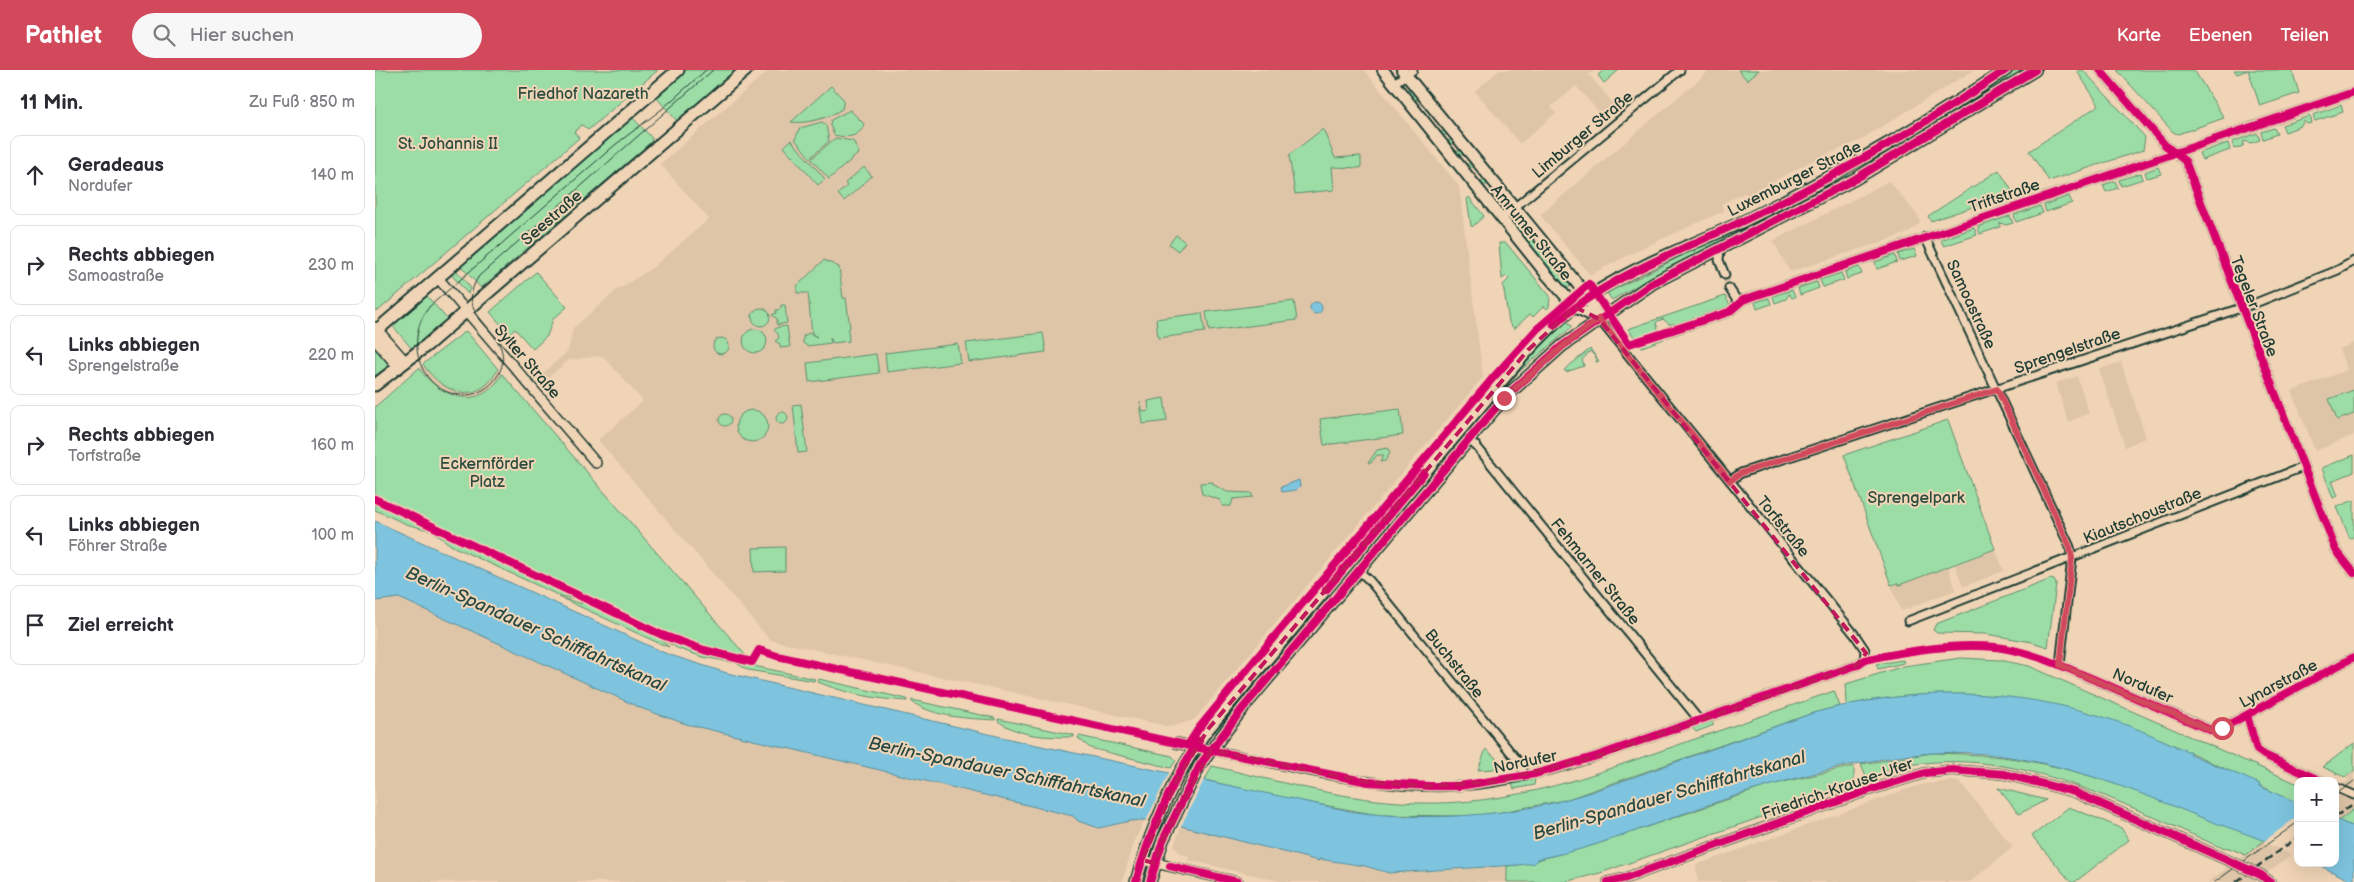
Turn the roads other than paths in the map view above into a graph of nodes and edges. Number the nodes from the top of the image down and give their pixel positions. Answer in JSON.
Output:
{"nodes":[{"id":1,"x":678,"y":70,"type":"edge"},
{"id":2,"x":746,"y":70,"type":"edge"},
{"id":3,"x":1383,"y":70,"type":"edge"},
{"id":4,"x":1680,"y":70,"type":"edge"},
{"id":5,"x":2006,"y":70,"type":"edge"},
{"id":6,"x":2035,"y":70,"type":"edge"},
{"id":7,"x":2100,"y":70,"type":"edge"},
{"id":8,"x":1407,"y":72,"type":"edge"},
{"id":9,"x":1394,"y":83,"type":"junction"},
{"id":10,"x":2354,"y":92,"type":"edge"},
{"id":11,"x":2174,"y":153,"type":"junction"},
{"id":12,"x":1866,"y":157,"type":"junction"},
{"id":13,"x":1873,"y":169,"type":"junction"},
{"id":14,"x":1515,"y":208,"type":"junction"},
{"id":15,"x":1502,"y":218,"type":"junction"},
{"id":16,"x":1925,"y":237,"type":"junction"},
{"id":17,"x":1721,"y":250,"type":"junction"},
{"id":18,"x":2354,"y":261,"type":"edge"},
{"id":19,"x":1725,"y":275,"type":"tunnel mouth"},
{"id":20,"x":438,"y":278,"type":"junction"},
{"id":21,"x":1729,"y":288,"type":"tunnel mouth"},
{"id":22,"x":1588,"y":298,"type":"junction"},
{"id":23,"x":1743,"y":300,"type":"junction"},
{"id":24,"x":1575,"y":307,"type":"junction"},
{"id":25,"x":2241,"y":307,"type":"junction"},
{"id":26,"x":466,"y":311,"type":"junction"},
{"id":27,"x":1599,"y":319,"type":"junction"},
{"id":28,"x":376,"y":332,"type":"edge"},
{"id":29,"x":1667,"y":332,"type":"dead end"},
{"id":30,"x":403,"y":365,"type":"junction"},
{"id":31,"x":375,"y":385,"type":"edge"},
{"id":32,"x":1997,"y":389,"type":"junction"},
{"id":33,"x":1469,"y":440,"type":"junction"},
{"id":34,"x":596,"y":463,"type":"dead end"},
{"id":35,"x":2303,"y":467,"type":"junction"},
{"id":36,"x":1730,"y":481,"type":"junction"},
{"id":37,"x":2072,"y":558,"type":"junction"},
{"id":38,"x":1359,"y":570,"type":"junction"},
{"id":39,"x":2354,"y":572,"type":"edge"},
{"id":40,"x":1908,"y":621,"type":"dead end"},
{"id":41,"x":2354,"y":658,"type":"edge"},
{"id":42,"x":1864,"y":660,"type":"joint"},
{"id":43,"x":2060,"y":665,"type":"joint"},
{"id":44,"x":2247,"y":715,"type":"junction"},
{"id":45,"x":1699,"y":720,"type":"junction"},
{"id":46,"x":2215,"y":732,"type":"joint"},
{"id":47,"x":1176,"y":743,"type":"dead end"},
{"id":48,"x":1195,"y":747,"type":"junction"},
{"id":49,"x":1211,"y":750,"type":"junction"},
{"id":50,"x":1524,"y":776,"type":"junction"},
{"id":51,"x":2312,"y":777,"type":"edge"},
{"id":52,"x":2339,"y":789,"type":"edge"},
{"id":53,"x":2354,"y":795,"type":"edge"},
{"id":54,"x":1142,"y":860,"type":"junction"},
{"id":55,"x":1155,"y":863,"type":"junction"},
{"id":56,"x":1136,"y":882,"type":"edge"},
{"id":57,"x":1150,"y":882,"type":"edge"},
{"id":58,"x":1239,"y":882,"type":"edge"},
{"id":59,"x":1608,"y":882,"type":"edge"},
{"id":60,"x":2271,"y":882,"type":"edge"}],
"edges":[{"from":1,"to":20,"type":"main road","name":"Seestraße"},
{"from":2,"to":26,"type":"main road","name":"Seestraße"},
{"from":3,"to":9,"type":"main road","name":"Amrumer Straße"},
{"from":4,"to":14,"type":"street","name":"Limburger Straße"},
{"from":5,"to":12,"type":"main road","name":"Luxemburger Straße"},
{"from":6,"to":13,"type":"main road","name":"Luxemburger Straße"},
{"from":7,"to":11,"type":"street","name":"Tegeler Straße"},
{"from":8,"to":9,"type":"street"},
{"from":8,"to":14,"type":"main road","name":"Amrumer Straße"},
{"from":9,"to":15,"type":"main road","name":"Amrumer Straße"},
{"from":10,"to":11,"type":"street","name":"Triftstraße"},
{"from":11,"to":16,"type":"street","name":"Triftstraße"},
{"from":11,"to":25,"type":"street","name":"Tegeler Straße"},
{"from":12,"to":13,"type":"main road"},
{"from":12,"to":22,"type":"main road","name":"Luxemburger Straße"},
{"from":13,"to":17,"type":"main road","name":"Luxemburger Straße"},
{"from":14,"to":15,"type":"street","name":"Limburger Straße"},
{"from":14,"to":22,"type":"main road","name":"Amrumer Straße"},
{"from":15,"to":24,"type":"main road","name":"Amrumer Straße"},
{"from":16,"to":23,"type":"street","name":"Triftstraße"},
{"from":16,"to":32,"type":"street","name":"Samoastraße"},
{"from":17,"to":19,"type":"street"},
{"from":17,"to":27,"type":"main road","name":"Luxemburger Straße"},
{"from":18,"to":25,"type":"street","name":"Sprengelstraße"},
{"from":20,"to":26,"type":"street","name":"Sylter Straße"},
{"from":20,"to":28,"type":"main road","name":"Seestraße"},
{"from":21,"to":23,"type":"street"},
{"from":22,"to":24,"type":"main road","name":"Luxemburger Straße"},
{"from":22,"to":27,"type":"main road","name":"Amrumer Straße"},
{"from":23,"to":29,"type":"street","name":"Triftstraße"},
{"from":24,"to":27,"type":"main road","name":"Amrumer Straße"},
{"from":24,"to":48,"type":"main road","name":"Luxemburger Straße"},
{"from":25,"to":32,"type":"street","name":"Sprengelstraße"},
{"from":25,"to":35,"type":"street","name":"Tegeler Straße"},
{"from":26,"to":30,"type":"main road","name":"Seestraße"},
{"from":26,"to":34,"type":"street","name":"Sylter Straße"},
{"from":27,"to":33,"type":"main road","name":"Luxemburger Straße"},
{"from":27,"to":36,"type":"street","name":"Torfstraße"},
{"from":28,"to":30,"type":"street"},
{"from":30,"to":31,"type":"main road","name":"Seestraße"},
{"from":32,"to":36,"type":"street","name":"Sprengelstraße"},
{"from":32,"to":37,"type":"street","name":"Samoastraße"},
{"from":33,"to":38,"type":"main road","name":"Luxemburger Straße"},
{"from":33,"to":45,"type":"street","name":"Fehmarner Straße"},
{"from":35,"to":37,"type":"street","name":"Kiautschoustraße"},
{"from":35,"to":39,"type":"street","name":"Tegeler Straße"},
{"from":36,"to":42,"type":"street","name":"Torfstraße"},
{"from":37,"to":40,"type":"street","name":"Kiautschoustraße"},
{"from":37,"to":43,"type":"street","name":"Samoastraße"},
{"from":38,"to":49,"type":"main road","name":"Luxemburger Straße"},
{"from":38,"to":50,"type":"street","name":"Buchstraße"},
{"from":41,"to":44,"type":"street","name":"Lynarstraße"},
{"from":42,"to":45,"type":"street","name":"Nordufer"},
{"from":43,"to":46,"type":"street","name":"Nordufer"},
{"from":44,"to":46,"type":"street","name":"Lynarstraße"},
{"from":44,"to":51,"type":"street"},
{"from":45,"to":50,"type":"street","name":"Nordufer"},
{"from":47,"to":48,"type":"street","name":"Nordufer"},
{"from":48,"to":49,"type":"street","name":"Nordufer"},
{"from":48,"to":54,"type":"main road","name":"Luxemburger Straße"},
{"from":49,"to":50,"type":"street","name":"Nordufer"},
{"from":49,"to":55,"type":"main road","name":"Luxemburger Straße"},
{"from":52,"to":53,"type":"street"},
{"from":54,"to":55,"type":"street"},
{"from":54,"to":56,"type":"main road","name":"Luxemburger Straße"},
{"from":55,"to":57,"type":"main road","name":"Luxemburger Straße"},
{"from":55,"to":58,"type":"street"},
{"from":59,"to":60,"type":"street","name":"Friedrich-Krause-Ufer"}]}
